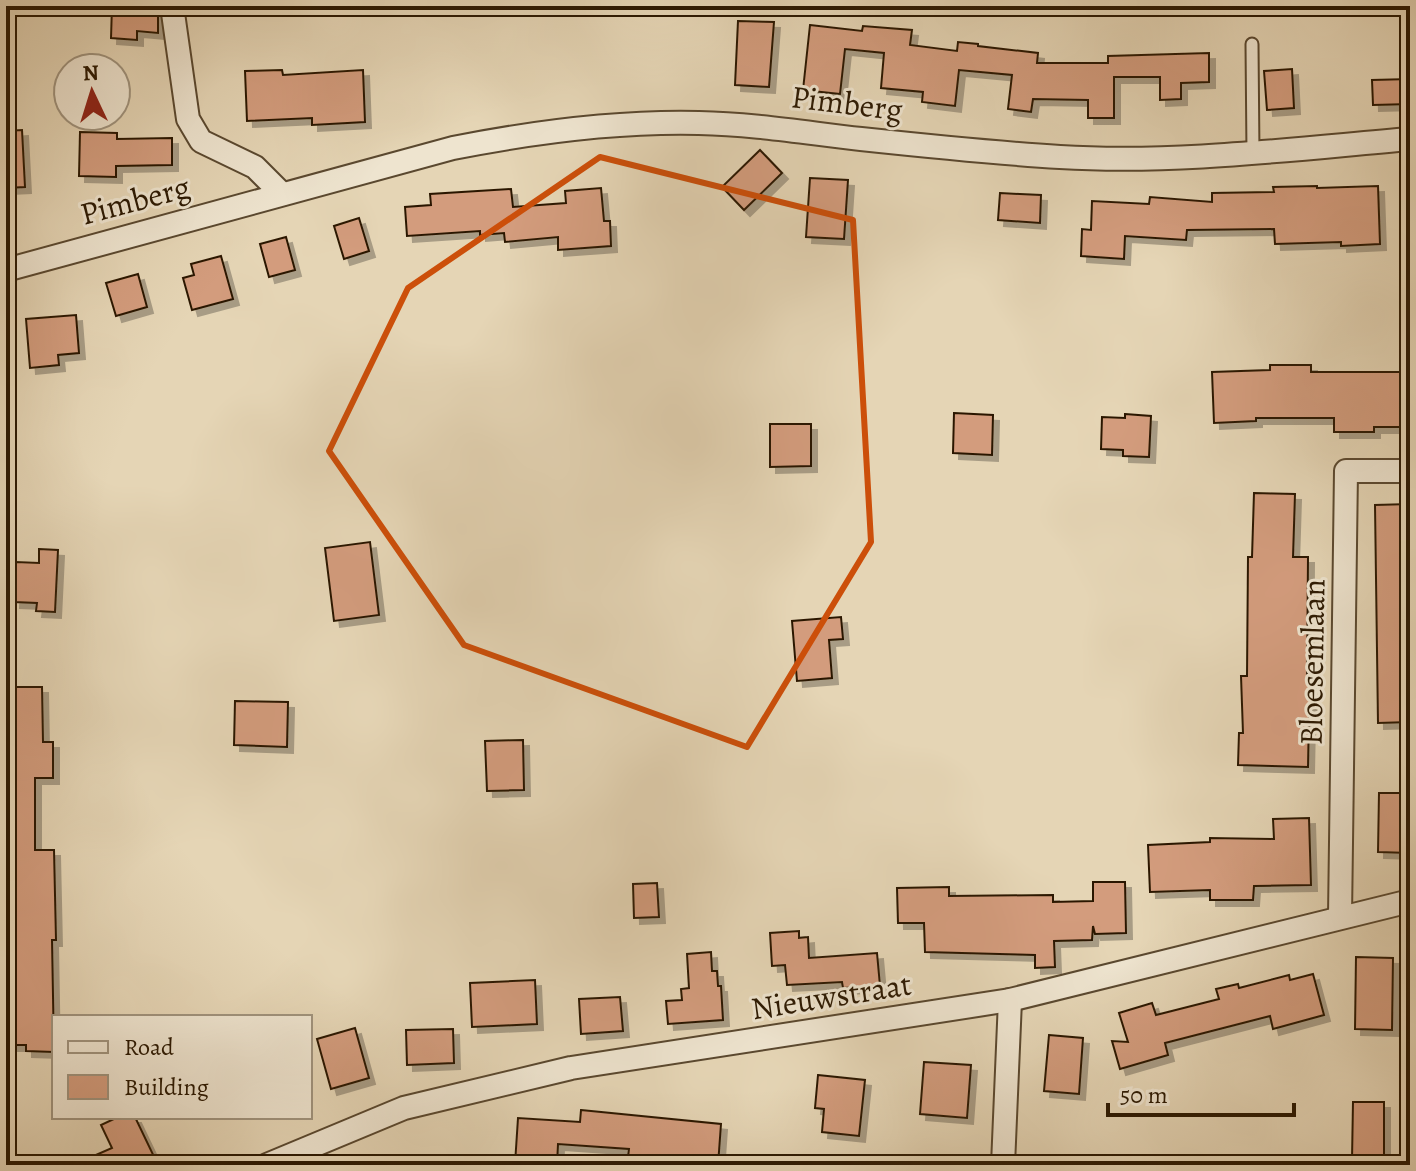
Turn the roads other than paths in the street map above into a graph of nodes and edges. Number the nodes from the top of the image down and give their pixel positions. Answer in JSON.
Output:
{"nodes":[{"id":1,"x":172,"y":6,"type":"edge"},
{"id":2,"x":1252,"y":44,"type":"dead end"},
{"id":3,"x":1410,"y":139,"type":"edge"},
{"id":4,"x":1253,"y":154,"type":"junction"},
{"id":5,"x":282,"y":194,"type":"junction"},
{"id":6,"x":6,"y":270,"type":"edge"},
{"id":7,"x":1410,"y":471,"type":"edge"},
{"id":8,"x":1410,"y":901,"type":"edge"},
{"id":9,"x":1340,"y":917,"type":"junction"},
{"id":10,"x":1010,"y":1000,"type":"junction"},
{"id":11,"x":267,"y":1165,"type":"edge"},
{"id":12,"x":1003,"y":1165,"type":"edge"}],
"edges":[{"from":1,"to":5,"type":"street","name":"Pimberg"},
{"from":2,"to":4,"type":"lane"},
{"from":3,"to":4,"type":"street","name":"Pimberg"},
{"from":4,"to":5,"type":"street","name":"Pimberg"},
{"from":5,"to":6,"type":"street","name":"Pimberg"},
{"from":7,"to":9,"type":"street","name":"Bloesemlaan"},
{"from":8,"to":9,"type":"street","name":"Nieuwstraat"},
{"from":9,"to":10,"type":"street","name":"Nieuwstraat"},
{"from":10,"to":11,"type":"street","name":"Nieuwstraat"},
{"from":10,"to":12,"type":"street"}]}
